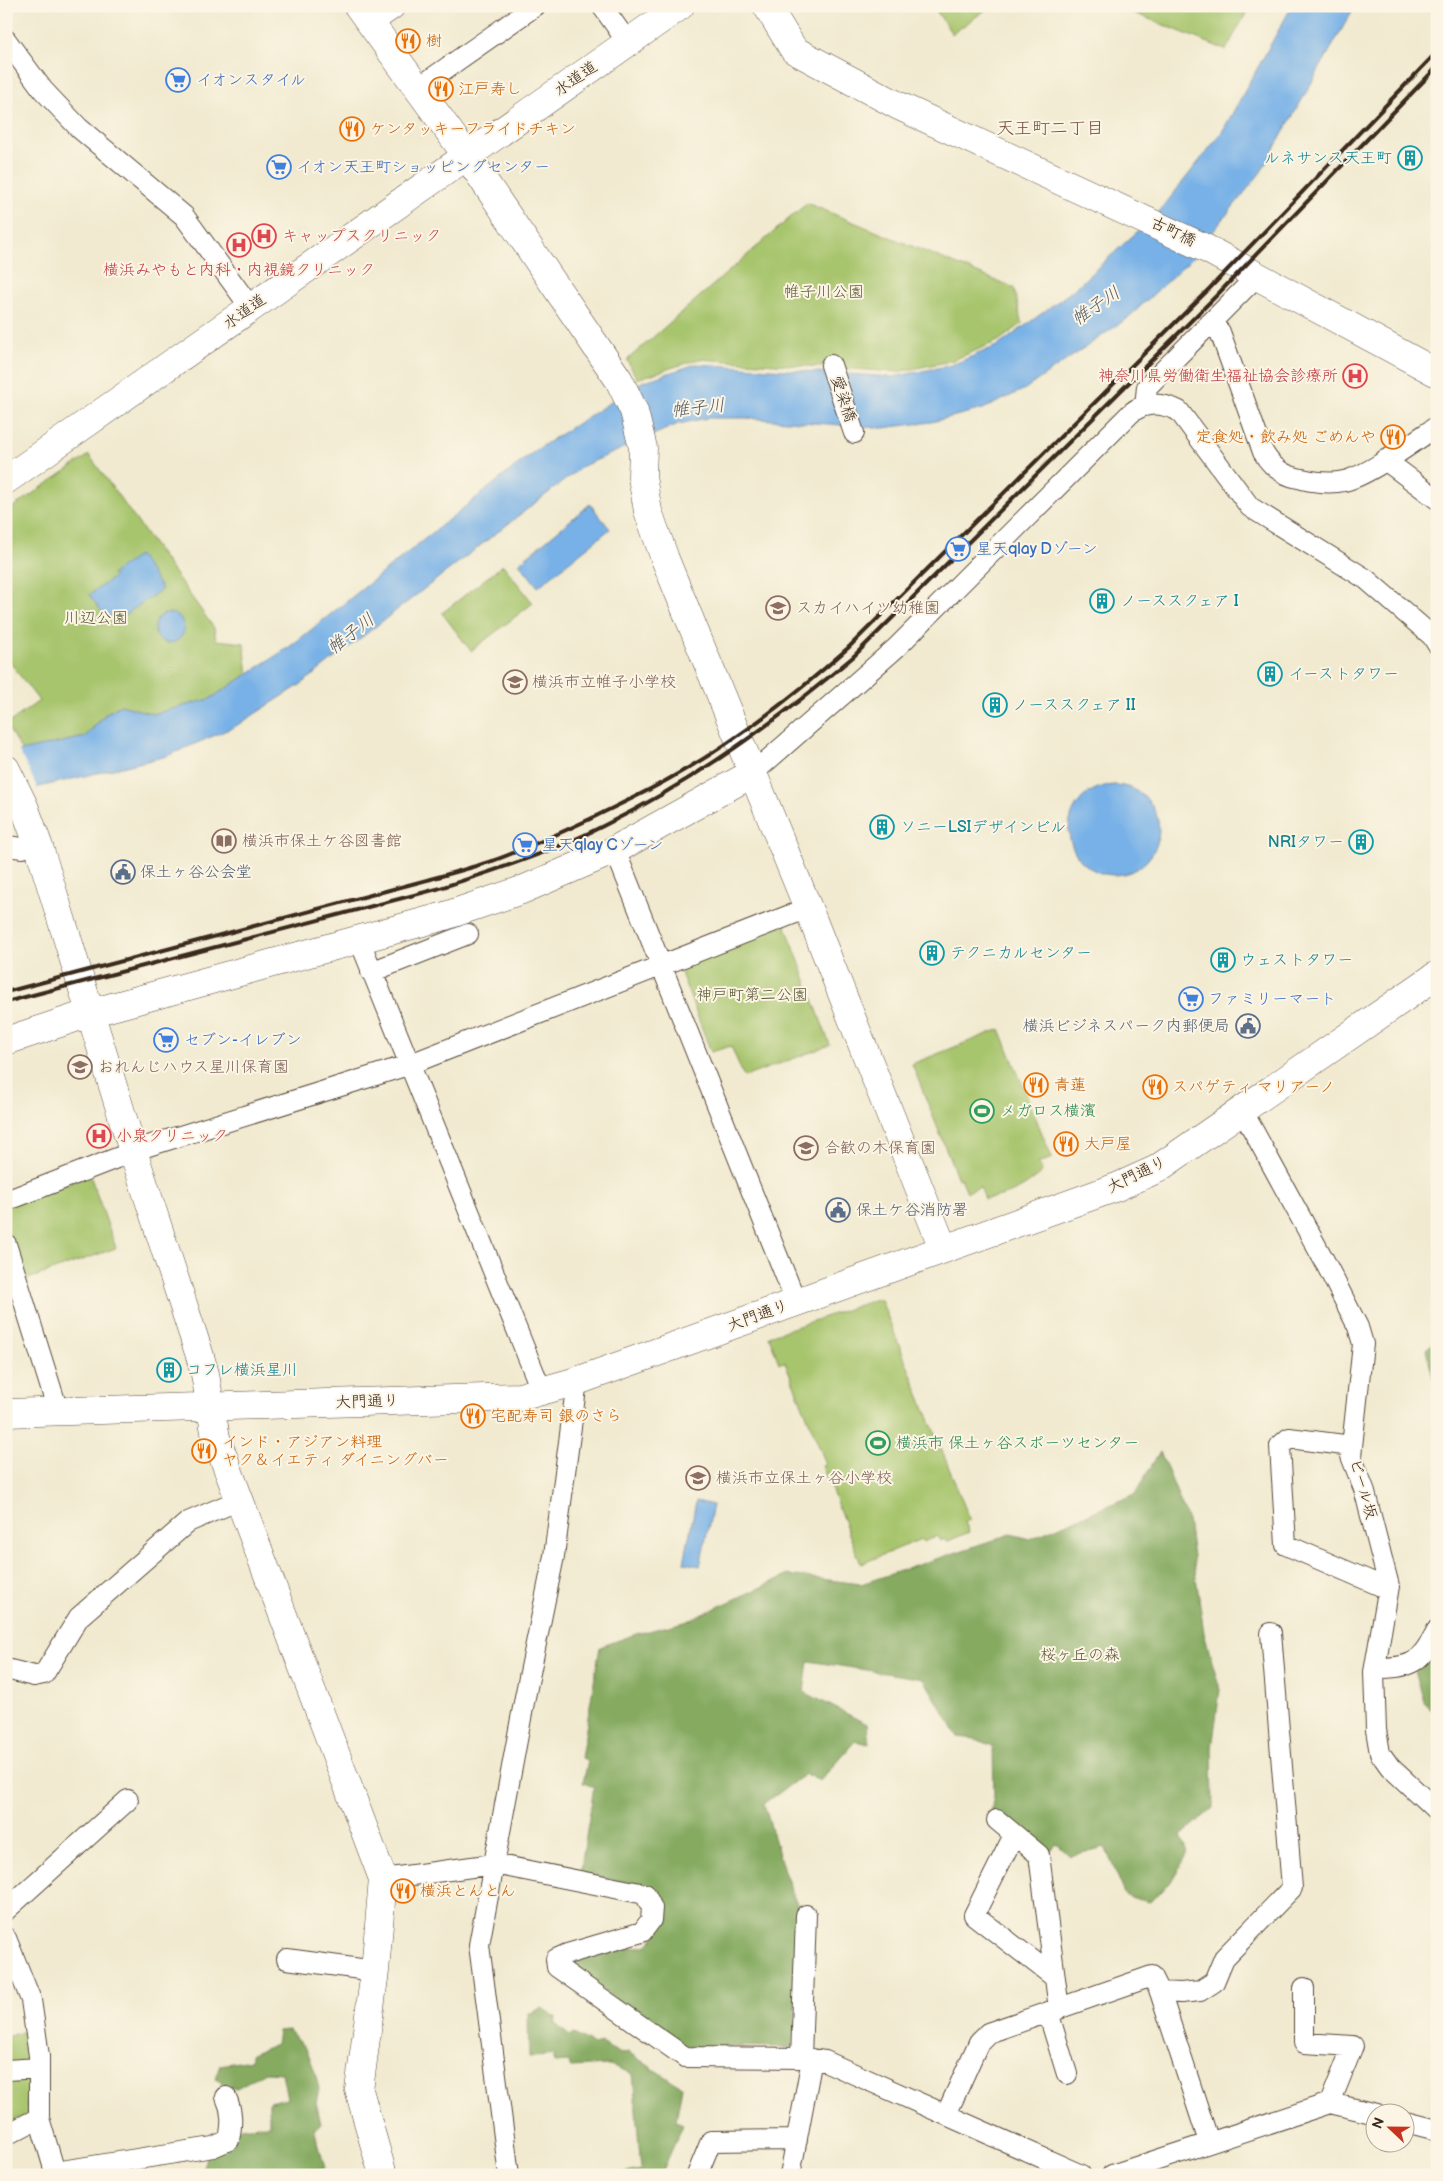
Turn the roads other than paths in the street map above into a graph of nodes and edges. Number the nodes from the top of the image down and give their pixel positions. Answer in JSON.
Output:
{"nodes":[{"id":1,"x":535,"y":6,"type":"edge"},
{"id":2,"x":602,"y":6,"type":"edge"},
{"id":3,"x":680,"y":6,"type":"edge"},
{"id":4,"x":767,"y":6,"type":"edge"},
{"id":5,"x":373,"y":11,"type":"edge"},
{"id":6,"x":6,"y":40,"type":"edge"},
{"id":7,"x":628,"y":43,"type":"junction"},
{"id":8,"x":418,"y":88,"type":"junction"},
{"id":9,"x":467,"y":156,"type":"junction"},
{"id":10,"x":1257,"y":276,"type":"junction"},
{"id":11,"x":251,"y":308,"type":"junction"},
{"id":12,"x":1210,"y":323,"type":"junction"},
{"id":13,"x":831,"y":365,"type":"dead end"},
{"id":14,"x":1437,"y":373,"type":"edge"},
{"id":15,"x":1145,"y":406,"type":"junction"},
{"id":16,"x":1437,"y":426,"type":"edge"},
{"id":17,"x":854,"y":433,"type":"dead end"},
{"id":18,"x":1385,"y":460,"type":"junction"},
{"id":19,"x":6,"y":480,"type":"edge"},
{"id":20,"x":1437,"y":498,"type":"edge"},
{"id":21,"x":1437,"y":644,"type":"edge"},
{"id":22,"x":6,"y":770,"type":"edge"},
{"id":23,"x":753,"y":773,"type":"junction"},
{"id":24,"x":615,"y":850,"type":"junction"},
{"id":25,"x":808,"y":908,"type":"junction"},
{"id":26,"x":468,"y":934,"type":"dead end"},
{"id":27,"x":359,"y":940,"type":"junction"},
{"id":28,"x":661,"y":964,"type":"junction"},
{"id":29,"x":371,"y":972,"type":"junction"},
{"id":30,"x":1437,"y":975,"type":"edge"},
{"id":31,"x":90,"y":1013,"type":"junction"},
{"id":32,"x":6,"y":1041,"type":"edge"},
{"id":33,"x":408,"y":1065,"type":"junction"},
{"id":34,"x":1242,"y":1110,"type":"junction"},
{"id":35,"x":133,"y":1151,"type":"junction"},
{"id":36,"x":6,"y":1200,"type":"edge"},
{"id":37,"x":6,"y":1244,"type":"edge"},
{"id":38,"x":943,"y":1248,"type":"junction"},
{"id":39,"x":796,"y":1302,"type":"junction"},
{"id":40,"x":577,"y":1381,"type":"junction"},
{"id":41,"x":542,"y":1392,"type":"junction"},
{"id":42,"x":211,"y":1407,"type":"junction"},
{"id":43,"x":58,"y":1412,"type":"junction"},
{"id":44,"x":6,"y":1413,"type":"edge"},
{"id":45,"x":1352,"y":1446,"type":"junction"},
{"id":46,"x":239,"y":1500,"type":"junction"},
{"id":47,"x":1388,"y":1589,"type":"junction"},
{"id":48,"x":1437,"y":1630,"type":"edge"},
{"id":49,"x":1270,"y":1633,"type":"dead end"},
{"id":50,"x":1375,"y":1668,"type":"junction"},
{"id":51,"x":6,"y":1669,"type":"edge"},
{"id":52,"x":128,"y":1800,"type":"dead end"},
{"id":53,"x":1437,"y":1811,"type":"edge"},
{"id":54,"x":997,"y":1820,"type":"dead end"},
{"id":55,"x":1014,"y":1835,"type":"junction"},
{"id":56,"x":494,"y":1864,"type":"junction"},
{"id":57,"x":383,"y":1879,"type":"junction"},
{"id":58,"x":6,"y":1910,"type":"edge"},
{"id":59,"x":806,"y":1915,"type":"dead end"},
{"id":60,"x":6,"y":1938,"type":"edge"},
{"id":61,"x":287,"y":1958,"type":"dead end"},
{"id":62,"x":375,"y":1971,"type":"junction"},
{"id":63,"x":1053,"y":1976,"type":"junction"},
{"id":64,"x":1160,"y":1992,"type":"junction"},
{"id":65,"x":1299,"y":2001,"type":"dead end"},
{"id":66,"x":1053,"y":2010,"type":"junction"},
{"id":67,"x":807,"y":2059,"type":"junction"},
{"id":68,"x":39,"y":2068,"type":"junction"},
{"id":69,"x":6,"y":2070,"type":"edge"},
{"id":70,"x":1067,"y":2074,"type":"dead end"},
{"id":71,"x":226,"y":2097,"type":"dead end"},
{"id":72,"x":1330,"y":2103,"type":"junction"},
{"id":73,"x":1366,"y":2112,"type":"edge"},
{"id":74,"x":946,"y":2114,"type":"junction"},
{"id":75,"x":39,"y":2118,"type":"junction"},
{"id":76,"x":1416,"y":2125,"type":"edge"},
{"id":77,"x":1437,"y":2130,"type":"edge"},
{"id":78,"x":6,"y":2135,"type":"edge"},
{"id":79,"x":797,"y":2140,"type":"junction"},
{"id":80,"x":1210,"y":2142,"type":"junction"},
{"id":81,"x":383,"y":2175,"type":"edge"},
{"id":82,"x":509,"y":2175,"type":"edge"},
{"id":83,"x":697,"y":2175,"type":"edge"},
{"id":84,"x":790,"y":2175,"type":"edge"},
{"id":85,"x":1081,"y":2175,"type":"edge"},
{"id":86,"x":1112,"y":2175,"type":"edge"}],
"edges":[{"from":1,"to":8,"type":"street"},
{"from":2,"to":7,"type":"street"},
{"from":3,"to":7,"type":"street","name":"水道道"},
{"from":4,"to":10,"type":"street","name":"古町橋"},
{"from":5,"to":8,"type":"street"},
{"from":6,"to":11,"type":"street"},
{"from":7,"to":9,"type":"street","name":"水道道"},
{"from":8,"to":9,"type":"street"},
{"from":9,"to":11,"type":"street","name":"水道道"},
{"from":9,"to":23,"type":"street"},
{"from":10,"to":12,"type":"street"},
{"from":10,"to":14,"type":"street","name":"古町橋"},
{"from":11,"to":19,"type":"street","name":"水道道"},
{"from":12,"to":15,"type":"street"},
{"from":12,"to":18,"type":"street"},
{"from":13,"to":17,"type":"street","name":"愛染橋"},
{"from":15,"to":21,"type":"street"},
{"from":15,"to":23,"type":"street"},
{"from":16,"to":18,"type":"street"},
{"from":18,"to":20,"type":"street"},
{"from":22,"to":31,"type":"street"},
{"from":23,"to":24,"type":"street"},
{"from":23,"to":25,"type":"street"},
{"from":24,"to":27,"type":"street"},
{"from":24,"to":28,"type":"street"},
{"from":25,"to":28,"type":"street"},
{"from":25,"to":38,"type":"street"},
{"from":26,"to":29,"type":"street"},
{"from":27,"to":29,"type":"street"},
{"from":27,"to":31,"type":"street"},
{"from":28,"to":33,"type":"street"},
{"from":28,"to":39,"type":"street"},
{"from":29,"to":33,"type":"street"},
{"from":30,"to":34,"type":"street","name":"大門通り"},
{"from":31,"to":32,"type":"street"},
{"from":31,"to":35,"type":"street"},
{"from":33,"to":35,"type":"street"},
{"from":33,"to":41,"type":"street"},
{"from":34,"to":38,"type":"street","name":"大門通り"},
{"from":34,"to":45,"type":"street","name":"ビール坂"},
{"from":35,"to":36,"type":"street"},
{"from":35,"to":42,"type":"street"},
{"from":37,"to":43,"type":"street"},
{"from":38,"to":39,"type":"street","name":"大門通り"},
{"from":39,"to":40,"type":"street","name":"大門通り"},
{"from":40,"to":41,"type":"street","name":"大門通り"},
{"from":40,"to":56,"type":"street"},
{"from":41,"to":42,"type":"street","name":"大門通り"},
{"from":42,"to":43,"type":"street","name":"大門通り"},
{"from":42,"to":46,"type":"street"},
{"from":43,"to":44,"type":"street","name":"大門通り"},
{"from":45,"to":47,"type":"street","name":"ビール坂"},
{"from":45,"to":47,"type":"street"},
{"from":46,"to":51,"type":"street"},
{"from":46,"to":57,"type":"street"},
{"from":47,"to":50,"type":"street","name":"ビール坂"},
{"from":48,"to":50,"type":"street"},
{"from":49,"to":64,"type":"street"},
{"from":50,"to":53,"type":"street","name":"ビール坂"},
{"from":52,"to":58,"type":"street"},
{"from":54,"to":55,"type":"street"},
{"from":55,"to":63,"type":"street"},
{"from":55,"to":63,"type":"street"},
{"from":56,"to":57,"type":"street"},
{"from":56,"to":67,"type":"street"},
{"from":56,"to":82,"type":"street"},
{"from":57,"to":62,"type":"street"},
{"from":59,"to":67,"type":"street"},
{"from":60,"to":68,"type":"street"},
{"from":61,"to":62,"type":"street"},
{"from":62,"to":81,"type":"street"},
{"from":63,"to":66,"type":"street"},
{"from":64,"to":66,"type":"street"},
{"from":64,"to":80,"type":"street"},
{"from":65,"to":72,"type":"street"},
{"from":66,"to":70,"type":"street"},
{"from":66,"to":74,"type":"street"},
{"from":67,"to":74,"type":"street"},
{"from":67,"to":79,"type":"street"},
{"from":68,"to":69,"type":"street"},
{"from":68,"to":75,"type":"street"},
{"from":71,"to":75,"type":"street"},
{"from":72,"to":73,"type":"street"},
{"from":72,"to":80,"type":"street"},
{"from":74,"to":85,"type":"street"},
{"from":75,"to":78,"type":"street"},
{"from":76,"to":77,"type":"street"},
{"from":79,"to":83,"type":"street"},
{"from":79,"to":84,"type":"street"},
{"from":80,"to":86,"type":"street"}]}
